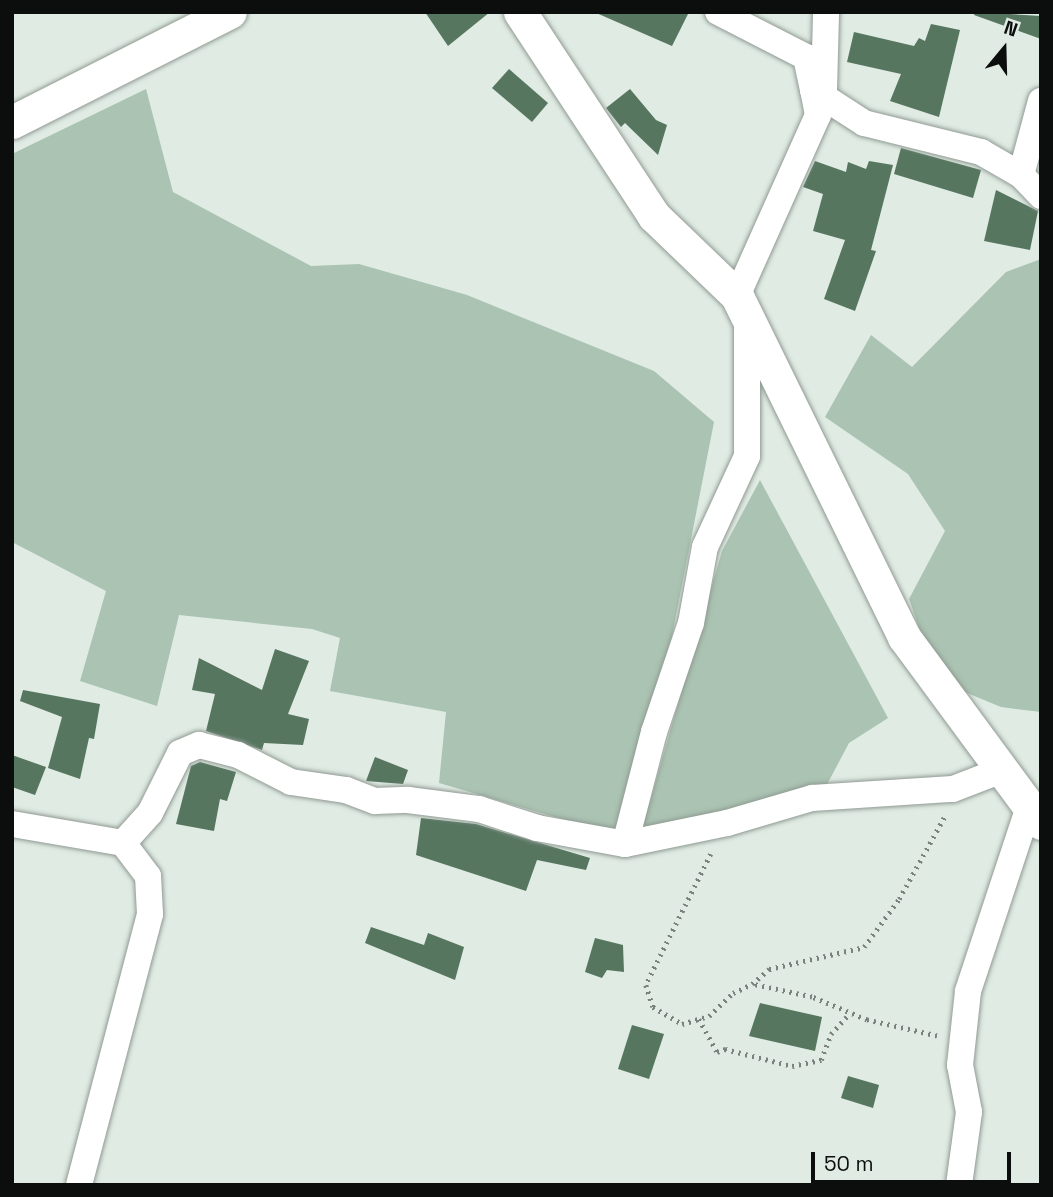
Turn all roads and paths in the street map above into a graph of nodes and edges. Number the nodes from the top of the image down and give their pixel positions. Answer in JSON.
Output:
{"nodes":[{"id":1,"x":230,"y":12,"type":"edge"},
{"id":2,"x":520,"y":12,"type":"edge"},
{"id":3,"x":718,"y":12,"type":"edge"},
{"id":4,"x":826,"y":12,"type":"edge"},
{"id":5,"x":819,"y":92,"type":"junction"},
{"id":6,"x":1041,"y":101,"type":"edge"},
{"id":7,"x":12,"y":122,"type":"edge"},
{"id":8,"x":1021,"y":175,"type":"junction"},
{"id":9,"x":1041,"y":196,"type":"edge"},
{"id":10,"x":742,"y":309,"type":"junction"},
{"id":11,"x":1002,"y":770,"type":"junction"},
{"id":12,"x":953,"y":789,"type":"junction"},
{"id":13,"x":1035,"y":815,"type":"edge"},
{"id":14,"x":727,"y":823,"type":"junction"},
{"id":15,"x":12,"y":824,"type":"edge"},
{"id":16,"x":122,"y":843,"type":"junction"},
{"id":17,"x":625,"y":844,"type":"junction"},
{"id":18,"x":752,"y":984,"type":"junction"},
{"id":19,"x":849,"y":1014,"type":"junction"},
{"id":20,"x":699,"y":1019,"type":"junction"},
{"id":21,"x":962,"y":1045,"type":"junction"},
{"id":22,"x":79,"y":1185,"type":"edge"},
{"id":23,"x":960,"y":1185,"type":"edge"}],
"edges":[{"from":1,"to":7,"type":"main road"},
{"from":2,"to":10,"type":"main road"},
{"from":3,"to":5,"type":"street"},
{"from":4,"to":5,"type":"street"},
{"from":5,"to":8,"type":"street"},
{"from":5,"to":10,"type":"street"},
{"from":6,"to":8,"type":"street"},
{"from":8,"to":9,"type":"street"},
{"from":10,"to":11,"type":"main road"},
{"from":10,"to":17,"type":"street"},
{"from":11,"to":12,"type":"street"},
{"from":11,"to":13,"type":"main road"},
{"from":12,"to":14,"type":"street"},
{"from":12,"to":18,"type":"path"},
{"from":13,"to":21,"type":"street"},
{"from":14,"to":17,"type":"street"},
{"from":14,"to":20,"type":"path"},
{"from":15,"to":16,"type":"street"},
{"from":16,"to":17,"type":"street"},
{"from":16,"to":22,"type":"street"},
{"from":18,"to":19,"type":"path"},
{"from":18,"to":20,"type":"path"},
{"from":19,"to":20,"type":"path"},
{"from":19,"to":21,"type":"path"},
{"from":21,"to":23,"type":"street"}]}
